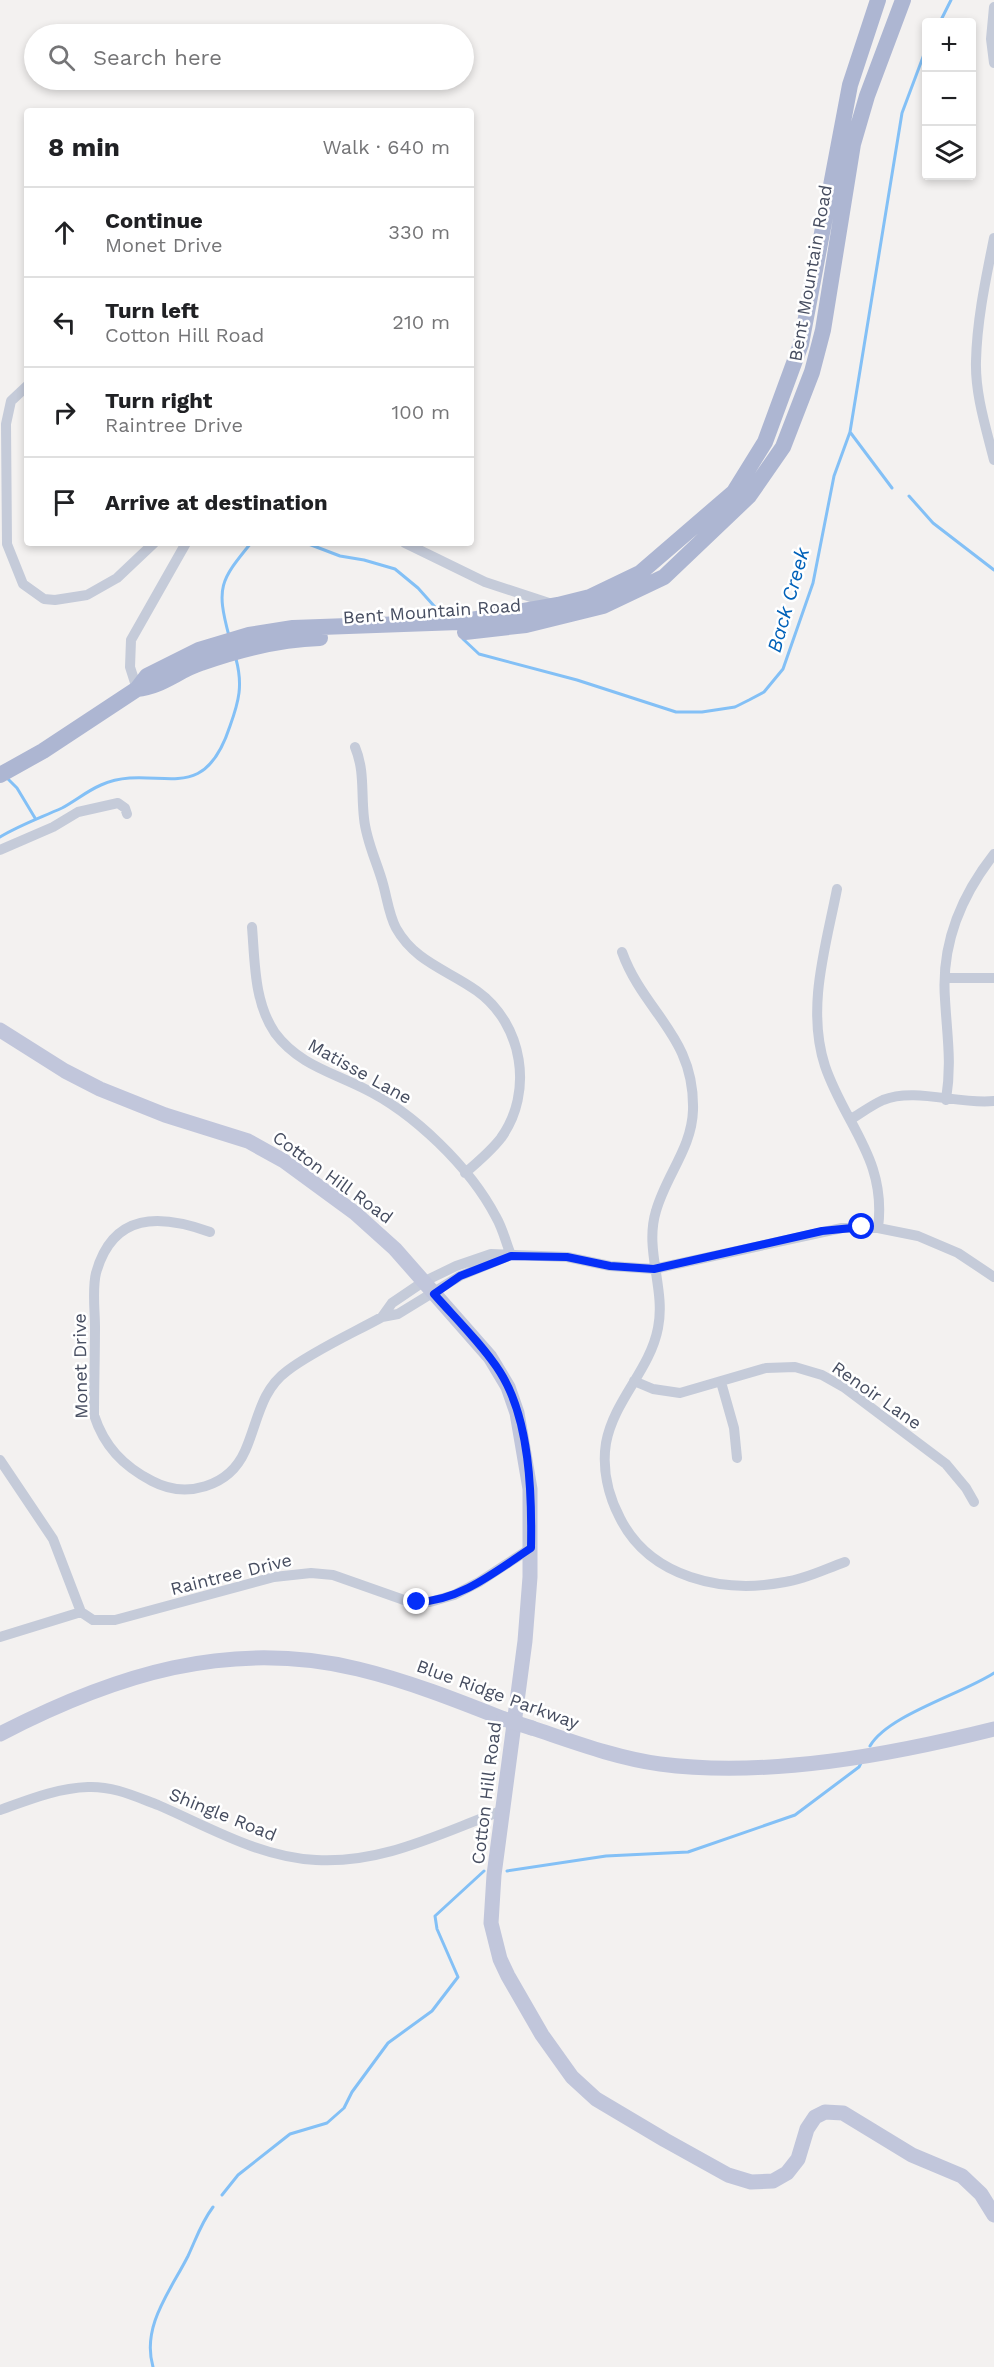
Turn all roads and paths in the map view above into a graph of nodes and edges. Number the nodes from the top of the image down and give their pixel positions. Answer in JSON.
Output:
{"nodes":[{"id":1,"x":879,"y":0,"type":"edge"},
{"id":2,"x":903,"y":0,"type":"edge"},
{"id":3,"x":994,"y":8,"type":"edge"},
{"id":4,"x":994,"y":63,"type":"edge"},
{"id":5,"x":994,"y":237,"type":"edge"},
{"id":6,"x":24,"y":389,"type":"edge"},
{"id":7,"x":994,"y":460,"type":"edge"},
{"id":8,"x":151,"y":546,"type":"edge"},
{"id":9,"x":184,"y":546,"type":"edge"},
{"id":10,"x":411,"y":546,"type":"edge"},
{"id":11,"x":558,"y":605,"type":"junction"},
{"id":12,"x":521,"y":619,"type":"junction"},
{"id":13,"x":137,"y":688,"type":"junction"},
{"id":14,"x":355,"y":747,"type":"dead end"},
{"id":15,"x":0,"y":775,"type":"edge"},
{"id":16,"x":127,"y":814,"type":"dead end"},
{"id":17,"x":0,"y":850,"type":"edge"},
{"id":18,"x":994,"y":854,"type":"edge"},
{"id":19,"x":837,"y":890,"type":"dead end"},
{"id":20,"x":252,"y":927,"type":"dead end"},
{"id":21,"x":622,"y":952,"type":"dead end"},
{"id":22,"x":945,"y":978,"type":"junction"},
{"id":23,"x":994,"y":978,"type":"edge"},
{"id":24,"x":0,"y":1030,"type":"edge"},
{"id":25,"x":946,"y":1100,"type":"junction"},
{"id":26,"x":994,"y":1101,"type":"edge"},
{"id":27,"x":851,"y":1119,"type":"junction"},
{"id":28,"x":465,"y":1173,"type":"junction"},
{"id":29,"x":878,"y":1228,"type":"junction"},
{"id":30,"x":210,"y":1232,"type":"dead end"},
{"id":31,"x":511,"y":1256,"type":"junction"},
{"id":32,"x":654,"y":1269,"type":"junction"},
{"id":33,"x":994,"y":1277,"type":"edge"},
{"id":34,"x":423,"y":1282,"type":"junction"},
{"id":35,"x":434,"y":1294,"type":"junction"},
{"id":36,"x":382,"y":1317,"type":"junction"},
{"id":37,"x":634,"y":1381,"type":"junction"},
{"id":38,"x":721,"y":1383,"type":"junction"},
{"id":39,"x":737,"y":1458,"type":"dead end"},
{"id":40,"x":0,"y":1460,"type":"edge"},
{"id":41,"x":974,"y":1502,"type":"dead end"},
{"id":42,"x":531,"y":1548,"type":"junction"},
{"id":43,"x":845,"y":1562,"type":"dead end"},
{"id":44,"x":81,"y":1612,"type":"junction"},
{"id":45,"x":0,"y":1637,"type":"edge"},
{"id":46,"x":994,"y":1729,"type":"edge"},
{"id":47,"x":0,"y":1734,"type":"edge"},
{"id":48,"x":0,"y":1810,"type":"edge"},
{"id":49,"x":504,"y":1810,"type":"junction"},
{"id":50,"x":994,"y":2216,"type":"edge"}],
"edges":[{"from":1,"to":11,"type":"main road","name":"Bent Mountain Road"},
{"from":2,"to":12,"type":"main road","name":"Bent Mountain Road"},
{"from":3,"to":4,"type":"street"},
{"from":5,"to":7,"type":"street"},
{"from":6,"to":8,"type":"street"},
{"from":9,"to":13,"type":"street"},
{"from":10,"to":11,"type":"street"},
{"from":11,"to":12,"type":"main road","name":"Bent Mountain Road"},
{"from":12,"to":13,"type":"main road","name":"Bent Mountain Road"},
{"from":13,"to":15,"type":"main road","name":"Bent Mountain Road"},
{"from":14,"to":28,"type":"street"},
{"from":16,"to":17,"type":"street"},
{"from":18,"to":22,"type":"street"},
{"from":19,"to":27,"type":"street"},
{"from":20,"to":28,"type":"street","name":"Matisse Lane"},
{"from":21,"to":32,"type":"street"},
{"from":22,"to":23,"type":"street"},
{"from":22,"to":25,"type":"street"},
{"from":24,"to":34,"type":"street","name":"Cotton Hill Road"},
{"from":25,"to":26,"type":"street"},
{"from":25,"to":27,"type":"street"},
{"from":27,"to":29,"type":"street"},
{"from":28,"to":31,"type":"street","name":"Matisse Lane"},
{"from":29,"to":32,"type":"street","name":"Monet Drive"},
{"from":29,"to":33,"type":"street","name":"Monet Drive"},
{"from":30,"to":36,"type":"street","name":"Monet Drive"},
{"from":31,"to":32,"type":"street","name":"Monet Drive"},
{"from":31,"to":34,"type":"street","name":"Monet Drive"},
{"from":31,"to":35,"type":"street","name":"Monet Drive"},
{"from":32,"to":37,"type":"street"},
{"from":34,"to":35,"type":"street","name":"Cotton Hill Road"},
{"from":34,"to":36,"type":"street","name":"Monet Drive"},
{"from":35,"to":36,"type":"street","name":"Monet Drive"},
{"from":35,"to":42,"type":"street","name":"Cotton Hill Road"},
{"from":37,"to":38,"type":"street","name":"Renoir Lane"},
{"from":37,"to":43,"type":"street"},
{"from":38,"to":39,"type":"street"},
{"from":38,"to":41,"type":"street","name":"Renoir Lane"},
{"from":40,"to":44,"type":"street"},
{"from":42,"to":44,"type":"street","name":"Raintree Drive"},
{"from":42,"to":49,"type":"street","name":"Cotton Hill Road"},
{"from":44,"to":45,"type":"street"},
{"from":46,"to":47,"type":"street","name":"Blue Ridge Parkway","bridge":true},
{"from":48,"to":49,"type":"street","name":"Shingle Road"},
{"from":49,"to":50,"type":"street","name":"Cotton Hill Road"}]}
